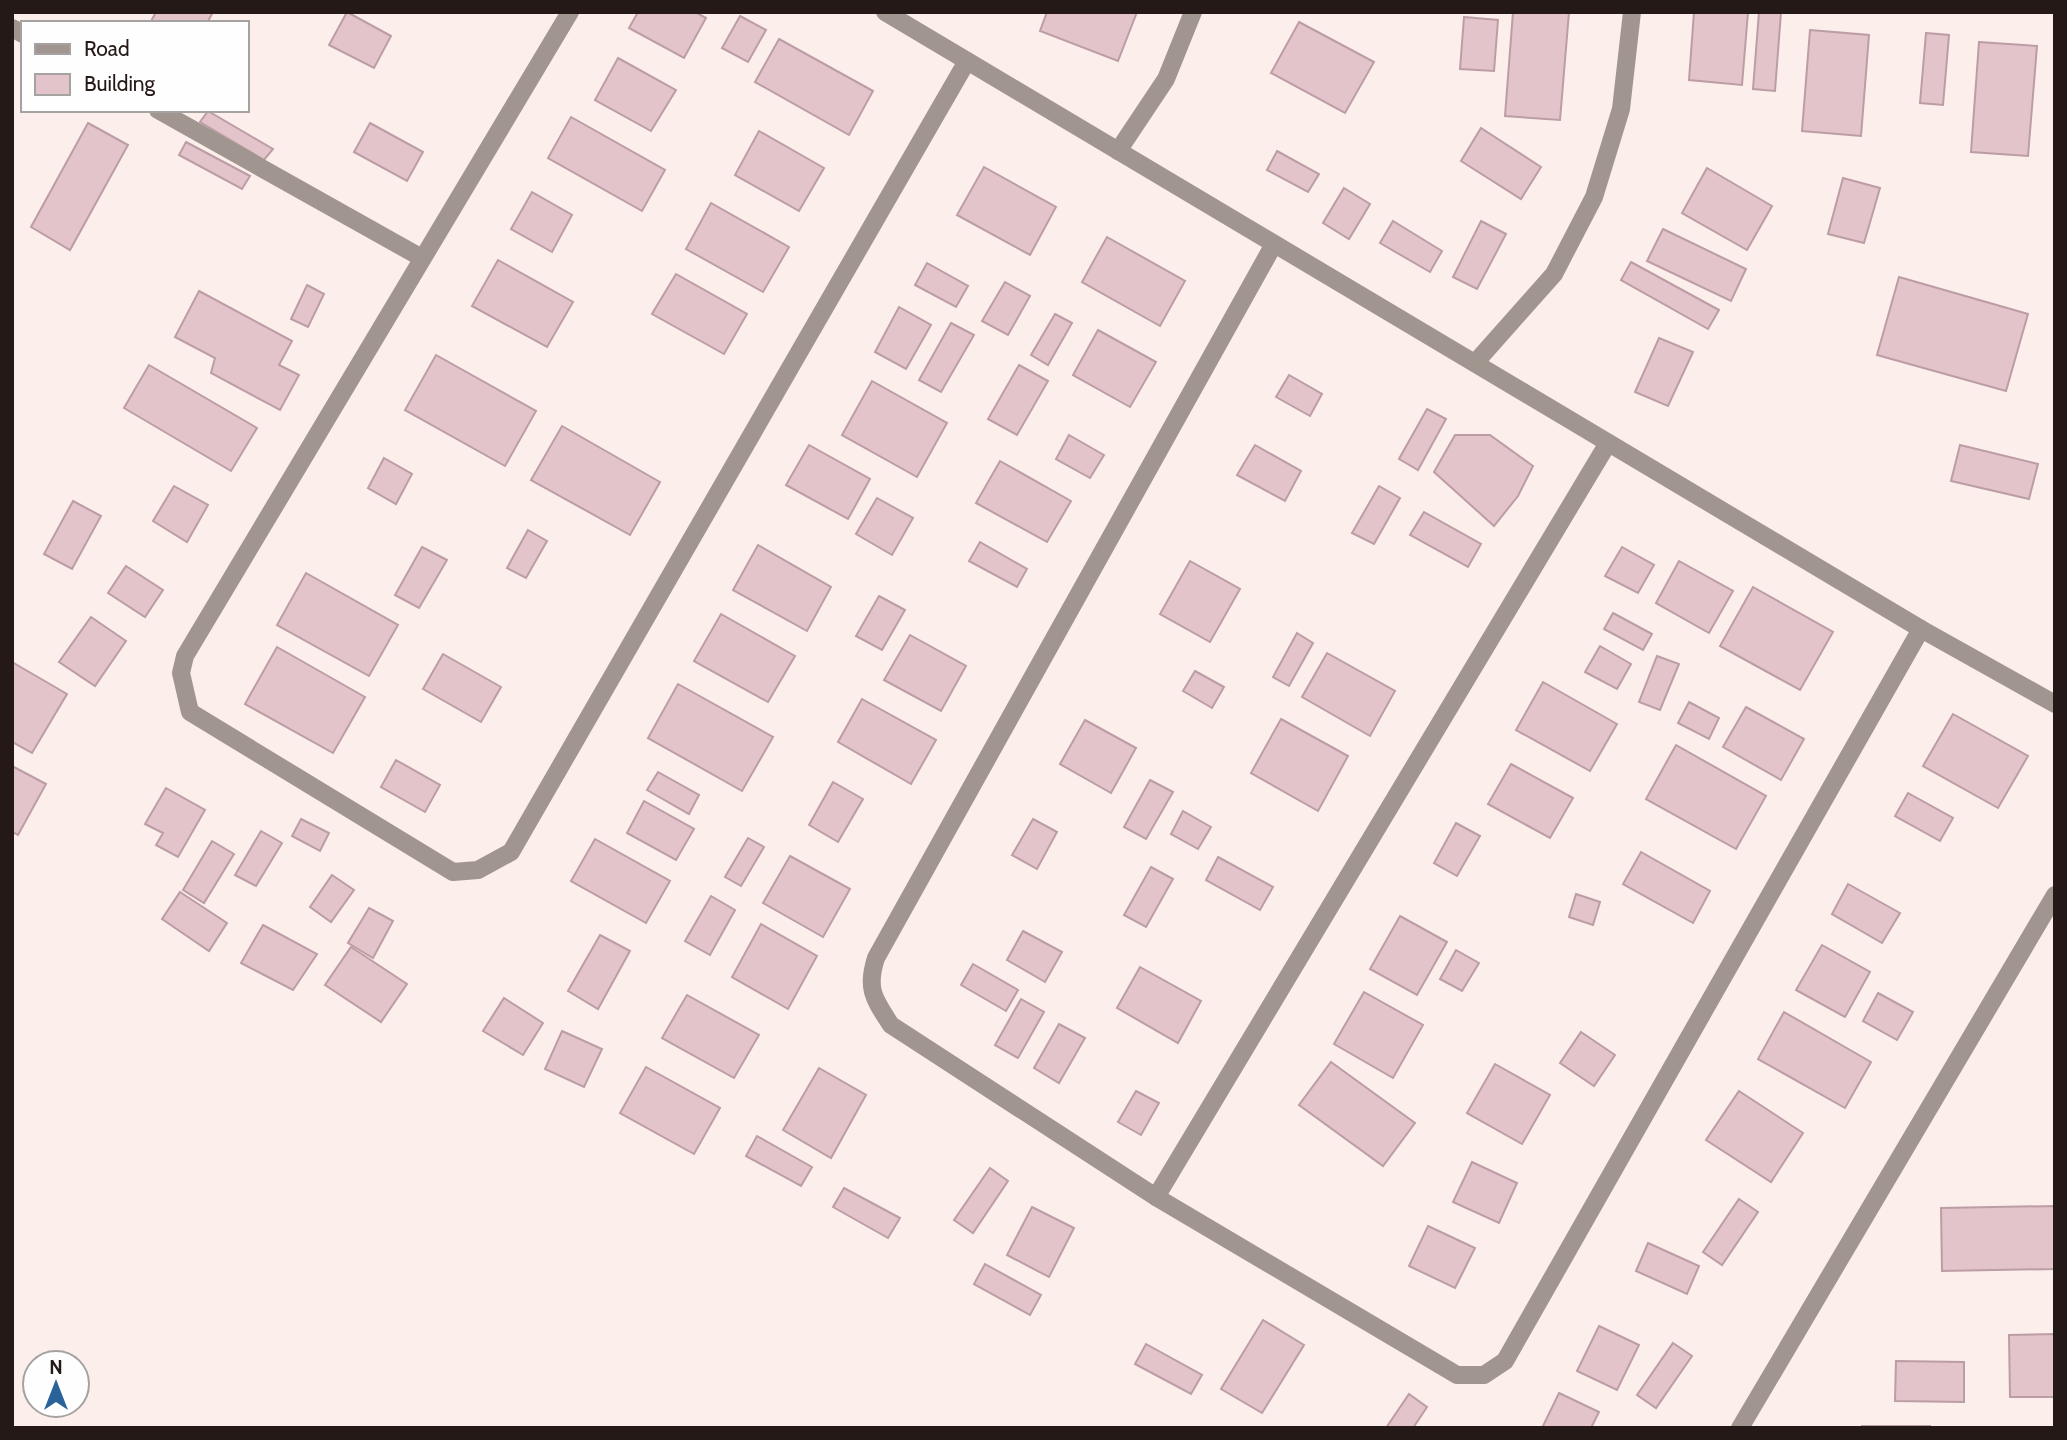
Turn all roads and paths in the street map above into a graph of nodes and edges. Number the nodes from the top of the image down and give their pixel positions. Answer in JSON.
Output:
{"nodes":[{"id":1,"x":570,"y":12,"type":"edge"},
{"id":2,"x":885,"y":12,"type":"edge"},
{"id":3,"x":1193,"y":12,"type":"edge"},
{"id":4,"x":1632,"y":12,"type":"edge"},
{"id":5,"x":967,"y":61,"type":"junction"},
{"id":6,"x":162,"y":112,"type":"edge"},
{"id":7,"x":1118,"y":151,"type":"junction"},
{"id":8,"x":1274,"y":244,"type":"junction"},
{"id":9,"x":422,"y":258,"type":"junction"},
{"id":10,"x":1475,"y":363,"type":"junction"},
{"id":11,"x":1608,"y":443,"type":"junction"},
{"id":12,"x":1921,"y":629,"type":"junction"},
{"id":13,"x":2055,"y":704,"type":"edge"},
{"id":14,"x":2055,"y":895,"type":"edge"},
{"id":15,"x":1156,"y":1197,"type":"junction"},
{"id":16,"x":1740,"y":1428,"type":"edge"}],
"edges":[{"from":1,"to":9,"type":"street"},
{"from":2,"to":5,"type":"street"},
{"from":3,"to":7,"type":"street"},
{"from":4,"to":10,"type":"street"},
{"from":5,"to":7,"type":"street"},
{"from":5,"to":9,"type":"street"},
{"from":6,"to":9,"type":"street"},
{"from":7,"to":8,"type":"street"},
{"from":8,"to":10,"type":"street"},
{"from":8,"to":15,"type":"street"},
{"from":10,"to":11,"type":"street"},
{"from":11,"to":12,"type":"street"},
{"from":11,"to":15,"type":"street"},
{"from":12,"to":13,"type":"street"},
{"from":12,"to":15,"type":"street"},
{"from":14,"to":16,"type":"street"}]}
